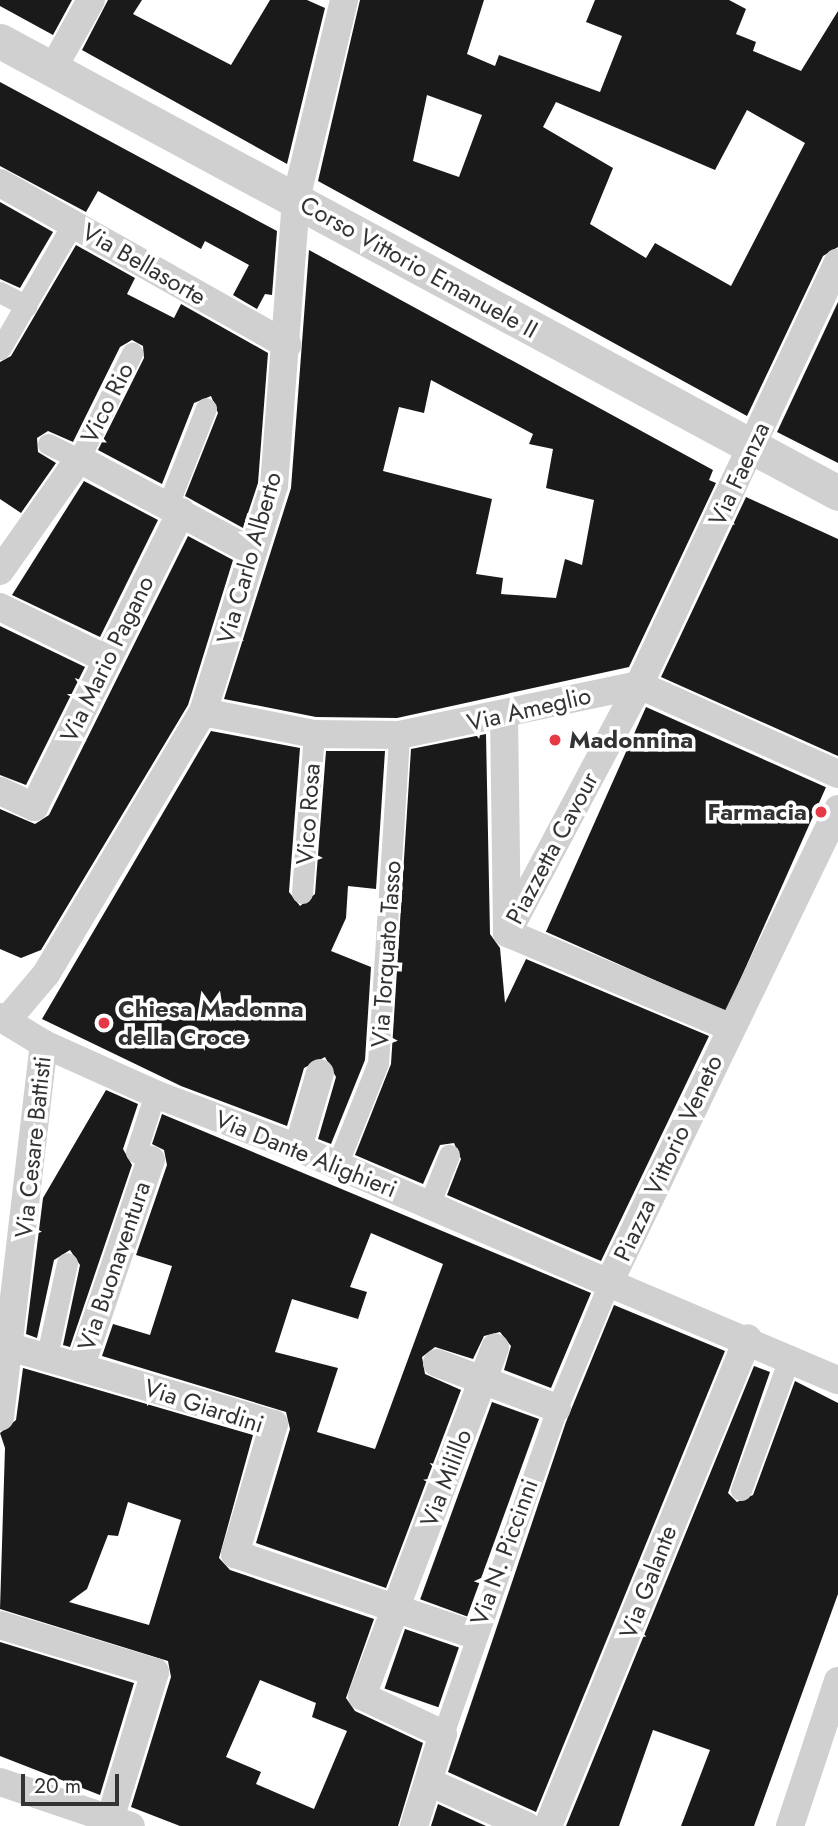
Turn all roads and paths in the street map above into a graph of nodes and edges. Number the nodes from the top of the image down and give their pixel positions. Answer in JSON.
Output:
{"nodes":[{"id":1,"x":91,"y":0,"type":"edge"},
{"id":2,"x":344,"y":0,"type":"edge"},
{"id":3,"x":0,"y":41,"type":"edge"},
{"id":4,"x":52,"y":70,"type":"junction"},
{"id":5,"x":0,"y":183,"type":"edge"},
{"id":6,"x":296,"y":199,"type":"junction"},
{"id":7,"x":73,"y":223,"type":"junction"},
{"id":8,"x":838,"y":263,"type":"edge"},
{"id":9,"x":0,"y":292,"type":"edge"},
{"id":10,"x":26,"y":306,"type":"junction"},
{"id":11,"x":288,"y":345,"type":"junction"},
{"id":12,"x":0,"y":349,"type":"edge"},
{"id":13,"x":132,"y":353,"type":"dead end"},
{"id":14,"x":206,"y":408,"type":"dead end"},
{"id":15,"x":48,"y":444,"type":"dead end"},
{"id":16,"x":752,"y":447,"type":"junction"},
{"id":17,"x":79,"y":459,"type":"junction"},
{"id":18,"x":838,"y":494,"type":"edge"},
{"id":19,"x":175,"y":509,"type":"junction"},
{"id":20,"x":8,"y":537,"type":"edge"},
{"id":21,"x":253,"y":552,"type":"junction"},
{"id":22,"x":0,"y":571,"type":"edge"},
{"id":23,"x":0,"y":607,"type":"edge"},
{"id":24,"x":106,"y":659,"type":"junction"},
{"id":25,"x":639,"y":685,"type":"junction"},
{"id":26,"x":203,"y":712,"type":"junction"},
{"id":27,"x":503,"y":715,"type":"junction"},
{"id":28,"x":314,"y":734,"type":"junction"},
{"id":29,"x":399,"y":735,"type":"junction"},
{"id":30,"x":838,"y":774,"type":"edge"},
{"id":31,"x":0,"y":791,"type":"edge"},
{"id":32,"x":838,"y":809,"type":"edge"},
{"id":33,"x":302,"y":893,"type":"dead end"},
{"id":34,"x":507,"y":933,"type":"junction"},
{"id":35,"x":3,"y":1018,"type":"edge"},
{"id":36,"x":730,"y":1027,"type":"junction"},
{"id":37,"x":44,"y":1044,"type":"junction"},
{"id":38,"x":320,"y":1073,"type":"dead end"},
{"id":39,"x":155,"y":1094,"type":"junction"},
{"id":40,"x":298,"y":1148,"type":"junction"},
{"id":41,"x":449,"y":1155,"type":"dead end"},
{"id":42,"x":151,"y":1160,"type":"joint"},
{"id":43,"x":337,"y":1165,"type":"junction"},
{"id":44,"x":429,"y":1205,"type":"junction"},
{"id":45,"x":67,"y":1263,"type":"dead end"},
{"id":46,"x":609,"y":1283,"type":"junction"},
{"id":47,"x":748,"y":1338,"type":"junction"},
{"id":48,"x":495,"y":1348,"type":"dead end"},
{"id":49,"x":47,"y":1355,"type":"dead end"},
{"id":50,"x":790,"y":1356,"type":"junction"},
{"id":51,"x":6,"y":1360,"type":"edge"},
{"id":52,"x":437,"y":1363,"type":"dead end"},
{"id":53,"x":80,"y":1368,"type":"junction"},
{"id":54,"x":838,"y":1380,"type":"edge"},
{"id":55,"x":482,"y":1384,"type":"junction"},
{"id":56,"x":557,"y":1408,"type":"junction"},
{"id":57,"x":0,"y":1417,"type":"edge"},
{"id":58,"x":741,"y":1490,"type":"dead end"},
{"id":59,"x":397,"y":1609,"type":"junction"},
{"id":60,"x":0,"y":1625,"type":"edge"},
{"id":61,"x":474,"y":1635,"type":"junction"},
{"id":62,"x":838,"y":1681,"type":"edge"},
{"id":63,"x":443,"y":1734,"type":"junction"},
{"id":64,"x":429,"y":1782,"type":"junction"},
{"id":65,"x":1,"y":1783,"type":"edge"},
{"id":66,"x":116,"y":1823,"type":"edge"},
{"id":67,"x":414,"y":1826,"type":"edge"},
{"id":68,"x":527,"y":1826,"type":"edge"},
{"id":69,"x":548,"y":1826,"type":"edge"},
{"id":70,"x":790,"y":1826,"type":"edge"}],
"edges":[{"from":1,"to":4,"type":"street"},
{"from":2,"to":6,"type":"street","name":"Via Carlo Alberto"},
{"from":3,"to":4,"type":"street","name":"Corso Vittorio Emanuele II"},
{"from":4,"to":6,"type":"street","name":"Corso Vittorio Emanuele II"},
{"from":5,"to":7,"type":"street","name":"Via Bellasorte"},
{"from":6,"to":11,"type":"street","name":"Via Carlo Alberto"},
{"from":6,"to":16,"type":"street","name":"Corso Vittorio Emanuele II"},
{"from":7,"to":10,"type":"street"},
{"from":7,"to":11,"type":"street","name":"Via Bellasorte"},
{"from":8,"to":16,"type":"street","name":"Via Faenza"},
{"from":9,"to":10,"type":"street"},
{"from":10,"to":12,"type":"street"},
{"from":11,"to":21,"type":"street","name":"Via Carlo Alberto"},
{"from":13,"to":17,"type":"street","name":"Vico Rio"},
{"from":14,"to":19,"type":"street"},
{"from":15,"to":17,"type":"street","name":"Vico Rio"},
{"from":16,"to":18,"type":"street","name":"Corso Vittorio Emanuele II"},
{"from":16,"to":25,"type":"street","name":"Via Faenza"},
{"from":17,"to":19,"type":"street"},
{"from":17,"to":20,"type":"street"},
{"from":19,"to":21,"type":"street"},
{"from":19,"to":24,"type":"street","name":"Via Mario Pagano"},
{"from":20,"to":22,"type":"street"},
{"from":21,"to":26,"type":"street","name":"Via Carlo Alberto"},
{"from":23,"to":24,"type":"street"},
{"from":24,"to":31,"type":"street","name":"Via Mario Pagano"},
{"from":25,"to":27,"type":"street","name":"Via Ameglio"},
{"from":25,"to":30,"type":"street"},
{"from":25,"to":34,"type":"street","name":"Piazzetta Cavour"},
{"from":26,"to":28,"type":"street","name":"Via Ameglio"},
{"from":26,"to":35,"type":"street","name":"Via Carlo Alberto"},
{"from":27,"to":29,"type":"street","name":"Via Ameglio"},
{"from":27,"to":34,"type":"street","name":"Piazzetta Cavour"},
{"from":28,"to":29,"type":"street","name":"Via Ameglio"},
{"from":28,"to":33,"type":"street","name":"Vico Rosa"},
{"from":29,"to":43,"type":"street","name":"Via Torquato Tasso"},
{"from":32,"to":36,"type":"street","name":"Piazza Vittorio Veneto"},
{"from":34,"to":36,"type":"street"},
{"from":35,"to":37,"type":"street","name":"Via Dante Alighieri"},
{"from":36,"to":46,"type":"street","name":"Piazza Vittorio Veneto"},
{"from":37,"to":39,"type":"street","name":"Via Dante Alighieri"},
{"from":37,"to":51,"type":"street","name":"Via Cesare Battisti"},
{"from":38,"to":40,"type":"street"},
{"from":39,"to":40,"type":"street","name":"Via Dante Alighieri"},
{"from":39,"to":42,"type":"street","name":"Via Buonaventura"},
{"from":40,"to":43,"type":"street","name":"Via Dante Alighieri"},
{"from":41,"to":44,"type":"street"},
{"from":42,"to":53,"type":"street","name":"Via Buonaventura"},
{"from":43,"to":44,"type":"street","name":"Via Dante Alighieri"},
{"from":44,"to":46,"type":"street","name":"Via Dante Alighieri"},
{"from":45,"to":49,"type":"street"},
{"from":46,"to":47,"type":"street","name":"Piazza Vittorio Veneto"},
{"from":46,"to":56,"type":"street","name":"Via N. Piccinni"},
{"from":47,"to":50,"type":"street","name":"Piazza Vittorio Veneto"},
{"from":47,"to":69,"type":"street","name":"Via Galante"},
{"from":48,"to":55,"type":"street","name":"Via Milillo"},
{"from":50,"to":54,"type":"street","name":"Piazza Vittorio Veneto"},
{"from":50,"to":58,"type":"street"},
{"from":51,"to":53,"type":"street","name":"Via Giardini"},
{"from":51,"to":57,"type":"street","name":"Via Cesare Battisti"},
{"from":52,"to":55,"type":"street"},
{"from":53,"to":59,"type":"street","name":"Via Giardini"},
{"from":55,"to":56,"type":"street"},
{"from":55,"to":59,"type":"street","name":"Via Milillo"},
{"from":56,"to":61,"type":"street","name":"Via N. Piccinni"},
{"from":59,"to":61,"type":"street","name":"Via Giardini"},
{"from":59,"to":63,"type":"street","name":"Via Milillo"},
{"from":60,"to":66,"type":"street"},
{"from":61,"to":63,"type":"street","name":"Via N. Piccinni"},
{"from":62,"to":70,"type":"street"},
{"from":63,"to":64,"type":"street","name":"Via N. Piccinni"},
{"from":64,"to":67,"type":"street","name":"Via N. Piccinni"},
{"from":64,"to":68,"type":"street"},
{"from":65,"to":66,"type":"street"}]}
